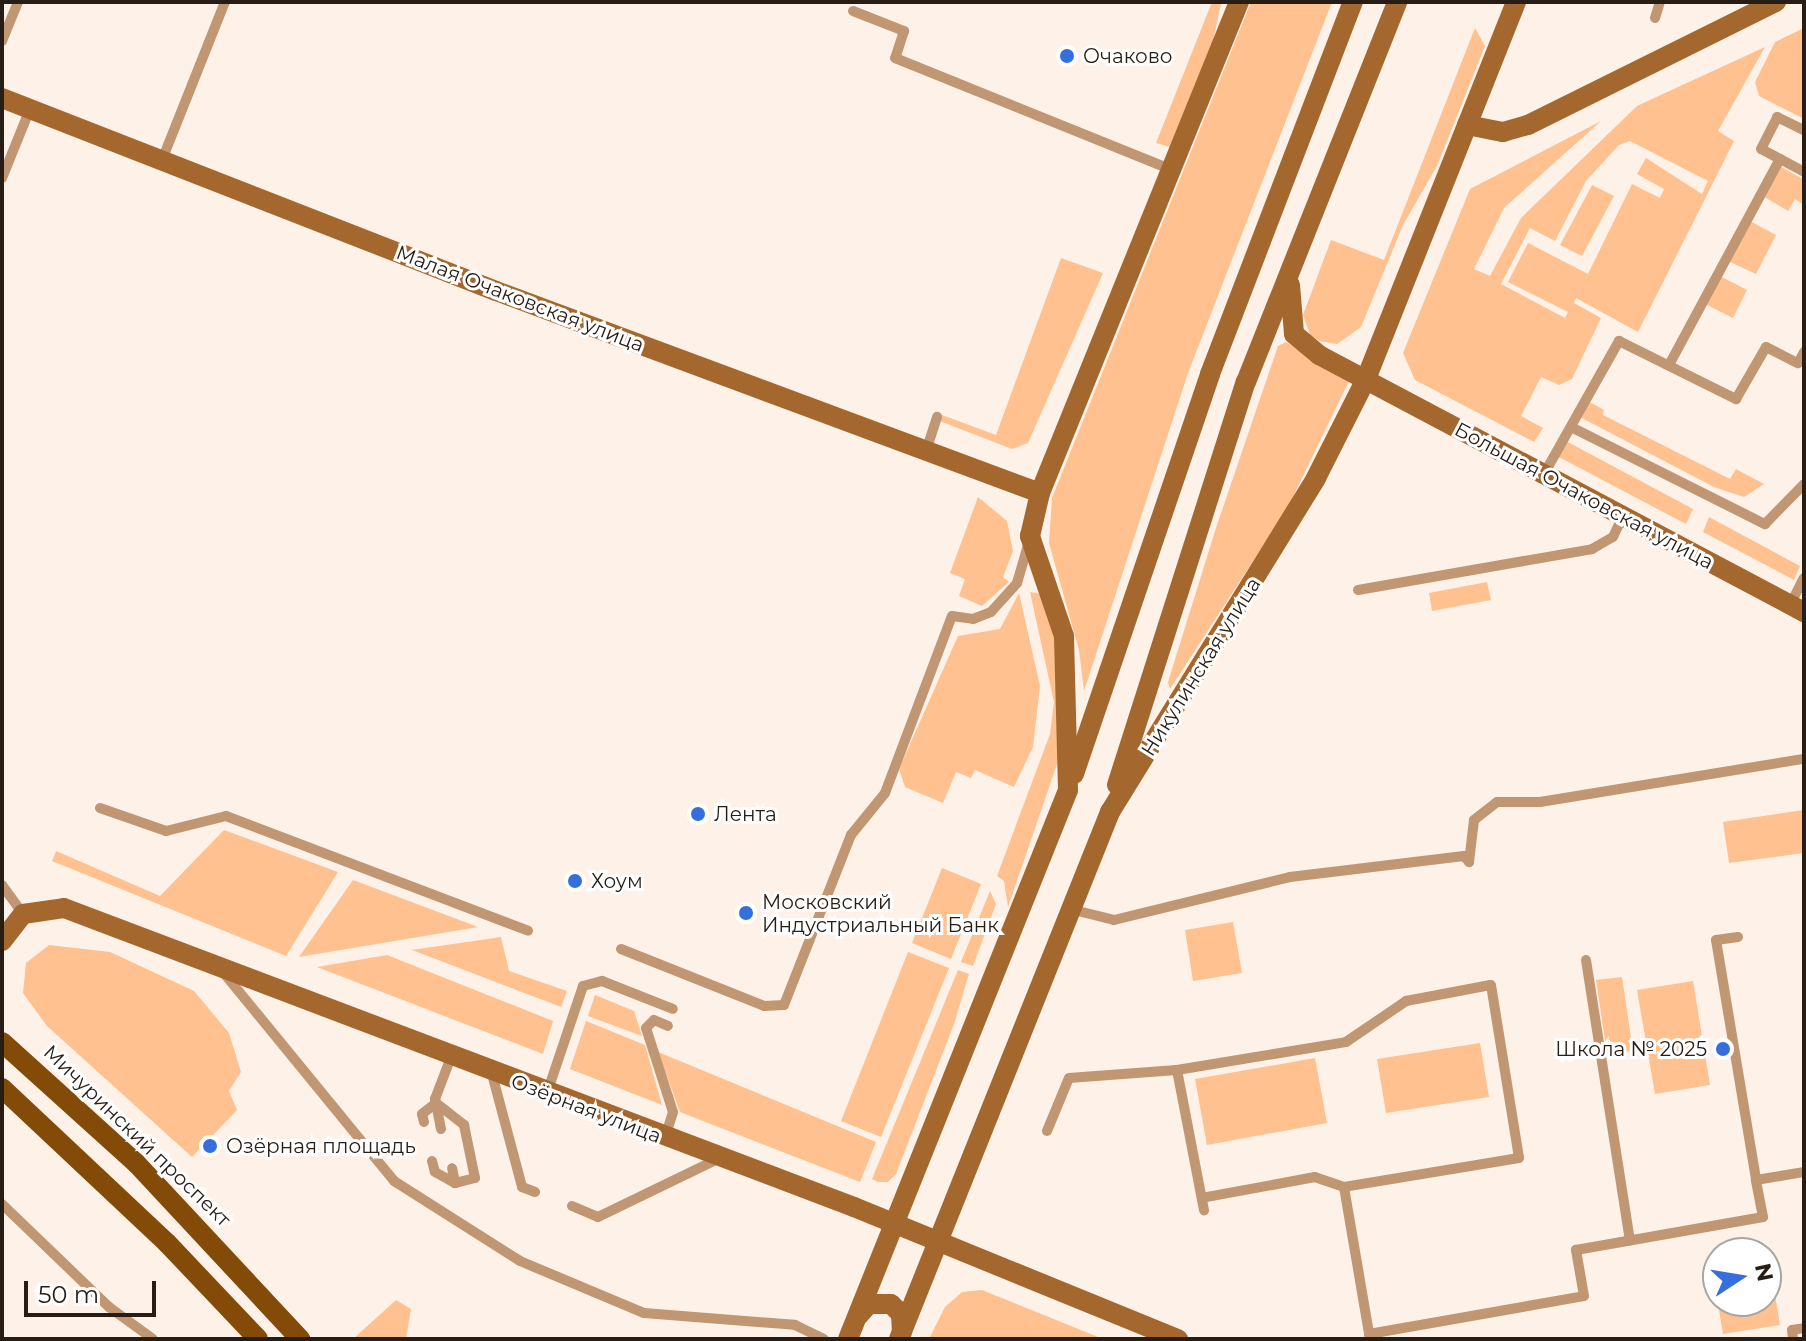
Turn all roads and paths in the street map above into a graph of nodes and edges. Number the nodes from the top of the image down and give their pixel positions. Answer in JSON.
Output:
{"nodes":[{"id":1,"x":18,"y":2,"type":"edge"},
{"id":2,"x":1239,"y":2,"type":"edge"},
{"id":3,"x":1353,"y":2,"type":"edge"},
{"id":4,"x":1397,"y":2,"type":"edge"},
{"id":5,"x":1516,"y":2,"type":"edge"},
{"id":6,"x":1660,"y":2,"type":"edge"},
{"id":7,"x":1776,"y":2,"type":"edge"},
{"id":8,"x":223,"y":3,"type":"edge"},
{"id":9,"x":853,"y":11,"type":"dead end"},
{"id":10,"x":1655,"y":18,"type":"dead end"},
{"id":11,"x":2,"y":41,"type":"edge"},
{"id":12,"x":2,"y":98,"type":"edge"},
{"id":13,"x":30,"y":109,"type":"junction"},
{"id":14,"x":1467,"y":125,"type":"junction"},
{"id":15,"x":1804,"y":130,"type":"edge"},
{"id":16,"x":1780,"y":159,"type":"junction"},
{"id":17,"x":162,"y":160,"type":"junction"},
{"id":18,"x":1172,"y":170,"type":"junction"},
{"id":19,"x":1804,"y":172,"type":"edge"},
{"id":20,"x":2,"y":178,"type":"edge"},
{"id":21,"x":1294,"y":261,"type":"junction"},
{"id":22,"x":1804,"y":352,"type":"edge"},
{"id":23,"x":1801,"y":364,"type":"edge"},
{"id":24,"x":1669,"y":365,"type":"junction"},
{"id":25,"x":1366,"y":379,"type":"junction"},
{"id":26,"x":937,"y":417,"type":"dead end"},
{"id":27,"x":1571,"y":427,"type":"junction"},
{"id":28,"x":926,"y":451,"type":"junction"},
{"id":29,"x":1544,"y":474,"type":"junction"},
{"id":30,"x":1804,"y":484,"type":"edge"},
{"id":31,"x":1040,"y":493,"type":"junction"},
{"id":32,"x":1623,"y":516,"type":"junction"},
{"id":33,"x":1030,"y":536,"type":"junction"},
{"id":34,"x":1804,"y":578,"type":"edge"},
{"id":35,"x":1358,"y":590,"type":"dead end"},
{"id":36,"x":1797,"y":608,"type":"edge"},
{"id":37,"x":1804,"y":759,"type":"edge"},
{"id":38,"x":1068,"y":790,"type":"junction"},
{"id":39,"x":100,"y":808,"type":"dead end"},
{"id":40,"x":1110,"y":812,"type":"junction"},
{"id":41,"x":2,"y":885,"type":"edge"},
{"id":42,"x":1074,"y":910,"type":"junction"},
{"id":43,"x":23,"y":914,"type":"junction"},
{"id":44,"x":528,"y":931,"type":"dead end"},
{"id":45,"x":1738,"y":937,"type":"dead end"},
{"id":46,"x":2,"y":941,"type":"edge"},
{"id":47,"x":621,"y":949,"type":"dead end"},
{"id":48,"x":1586,"y":960,"type":"dead end"},
{"id":49,"x":219,"y":967,"type":"junction"},
{"id":50,"x":673,"y":1009,"type":"dead end"},
{"id":51,"x":668,"y":1026,"type":"dead end"},
{"id":52,"x":2,"y":1042,"type":"edge"},
{"id":53,"x":451,"y":1057,"type":"junction"},
{"id":54,"x":1177,"y":1070,"type":"junction"},
{"id":55,"x":492,"y":1074,"type":"junction"},
{"id":56,"x":2,"y":1088,"type":"edge"},
{"id":57,"x":547,"y":1095,"type":"junction"},
{"id":58,"x":436,"y":1103,"type":"junction"},
{"id":59,"x":424,"y":1122,"type":"dead end"},
{"id":60,"x":441,"y":1129,"type":"dead end"},
{"id":61,"x":1047,"y":1131,"type":"dead end"},
{"id":62,"x":664,"y":1138,"type":"junction"},
{"id":63,"x":720,"y":1158,"type":"junction"},
{"id":64,"x":432,"y":1161,"type":"dead end"},
{"id":65,"x":452,"y":1168,"type":"dead end"},
{"id":66,"x":1804,"y":1172,"type":"edge"},
{"id":67,"x":1756,"y":1180,"type":"junction"},
{"id":68,"x":455,"y":1183,"type":"junction"},
{"id":69,"x":1344,"y":1187,"type":"junction"},
{"id":70,"x":535,"y":1192,"type":"dead end"},
{"id":71,"x":1202,"y":1198,"type":"junction"},
{"id":72,"x":2,"y":1204,"type":"edge"},
{"id":73,"x":572,"y":1206,"type":"dead end"},
{"id":74,"x":1204,"y":1210,"type":"dead end"},
{"id":75,"x":897,"y":1226,"type":"junction"},
{"id":76,"x":1630,"y":1241,"type":"junction"},
{"id":77,"x":941,"y":1244,"type":"junction"},
{"id":78,"x":859,"y":1315,"type":"junction"},
{"id":79,"x":1804,"y":1328,"type":"edge"},
{"id":80,"x":1152,"y":1334,"type":"edge"},
{"id":81,"x":1370,"y":1336,"type":"edge"},
{"id":82,"x":900,"y":1337,"type":"edge"},
{"id":83,"x":256,"y":1338,"type":"edge"},
{"id":84,"x":153,"y":1339,"type":"edge"},
{"id":85,"x":300,"y":1339,"type":"edge"},
{"id":86,"x":824,"y":1339,"type":"edge"},
{"id":87,"x":848,"y":1339,"type":"edge"},
{"id":88,"x":1178,"y":1339,"type":"edge"},
{"id":89,"x":1793,"y":1339,"type":"edge"}],
"edges":[{"from":1,"to":11,"type":"lane"},
{"from":2,"to":18,"type":"street"},
{"from":3,"to":38,"type":"street"},
{"from":4,"to":21,"type":"street"},
{"from":5,"to":14,"type":"street","name":"Никулинская улица"},
{"from":6,"to":10,"type":"lane"},
{"from":7,"to":14,"type":"street"},
{"from":8,"to":17,"type":"lane"},
{"from":9,"to":18,"type":"lane"},
{"from":12,"to":13,"type":"street","name":"Малая Очаковская улица"},
{"from":13,"to":17,"type":"street","name":"Малая Очаковская улица"},
{"from":13,"to":20,"type":"lane"},
{"from":14,"to":25,"type":"street","name":"Никулинская улица"},
{"from":15,"to":16,"type":"lane"},
{"from":16,"to":19,"type":"lane"},
{"from":16,"to":24,"type":"lane"},
{"from":17,"to":28,"type":"street","name":"Малая Очаковская улица"},
{"from":18,"to":31,"type":"street"},
{"from":21,"to":25,"type":"street","name":"Большая Очаковская улица"},
{"from":21,"to":40,"type":"street"},
{"from":22,"to":23,"type":"lane"},
{"from":23,"to":24,"type":"lane"},
{"from":24,"to":27,"type":"lane"},
{"from":25,"to":29,"type":"street","name":"Большая Очаковская улица"},
{"from":25,"to":40,"type":"street","name":"Никулинская улица"},
{"from":26,"to":28,"type":"lane"},
{"from":27,"to":29,"type":"lane"},
{"from":27,"to":30,"type":"lane"},
{"from":28,"to":31,"type":"street","name":"Малая Очаковская улица"},
{"from":29,"to":32,"type":"street","name":"Большая Очаковская улица"},
{"from":31,"to":33,"type":"street"},
{"from":32,"to":35,"type":"lane"},
{"from":32,"to":36,"type":"street","name":"Большая Очаковская улица"},
{"from":33,"to":38,"type":"street"},
{"from":33,"to":47,"type":"lane"},
{"from":34,"to":36,"type":"lane"},
{"from":37,"to":42,"type":"lane"},
{"from":38,"to":75,"type":"street"},
{"from":39,"to":44,"type":"lane"},
{"from":40,"to":42,"type":"street","name":"Никулинская улица"},
{"from":41,"to":43,"type":"lane"},
{"from":42,"to":77,"type":"street","name":"Никулинская улица"},
{"from":43,"to":46,"type":"street"},
{"from":43,"to":49,"type":"street","name":"Озёрная улица"},
{"from":45,"to":67,"type":"lane"},
{"from":48,"to":76,"type":"lane"},
{"from":49,"to":53,"type":"street","name":"Озёрная улица"},
{"from":49,"to":86,"type":"lane"},
{"from":50,"to":57,"type":"lane"},
{"from":51,"to":62,"type":"lane"},
{"from":52,"to":85,"type":"main road","name":"Мичуринский проспект"},
{"from":53,"to":55,"type":"street","name":"Озёрная улица"},
{"from":53,"to":58,"type":"lane"},
{"from":54,"to":61,"type":"lane"},
{"from":54,"to":69,"type":"lane"},
{"from":54,"to":71,"type":"lane"},
{"from":55,"to":57,"type":"street","name":"Озёрная улица"},
{"from":55,"to":70,"type":"lane"},
{"from":56,"to":83,"type":"main road"},
{"from":57,"to":62,"type":"street","name":"Озёрная улица"},
{"from":58,"to":59,"type":"lane"},
{"from":58,"to":60,"type":"lane"},
{"from":58,"to":68,"type":"lane"},
{"from":62,"to":63,"type":"street","name":"Озёрная улица"},
{"from":63,"to":73,"type":"lane"},
{"from":63,"to":75,"type":"street","name":"Озёрная улица"},
{"from":64,"to":68,"type":"lane"},
{"from":65,"to":68,"type":"lane"},
{"from":66,"to":67,"type":"lane"},
{"from":67,"to":76,"type":"lane"},
{"from":69,"to":71,"type":"lane"},
{"from":69,"to":81,"type":"lane"},
{"from":71,"to":74,"type":"lane"},
{"from":72,"to":84,"type":"lane"},
{"from":75,"to":77,"type":"street","name":"Озёрная улица"},
{"from":75,"to":78,"type":"street"},
{"from":76,"to":81,"type":"lane"},
{"from":77,"to":80,"type":"street","name":"Озёрная улица"},
{"from":77,"to":82,"type":"street","name":"Никулинская улица"},
{"from":78,"to":82,"type":"street"},
{"from":78,"to":87,"type":"street"},
{"from":79,"to":89,"type":"lane"},
{"from":80,"to":88,"type":"street","name":"Озёрная улица"}]}
